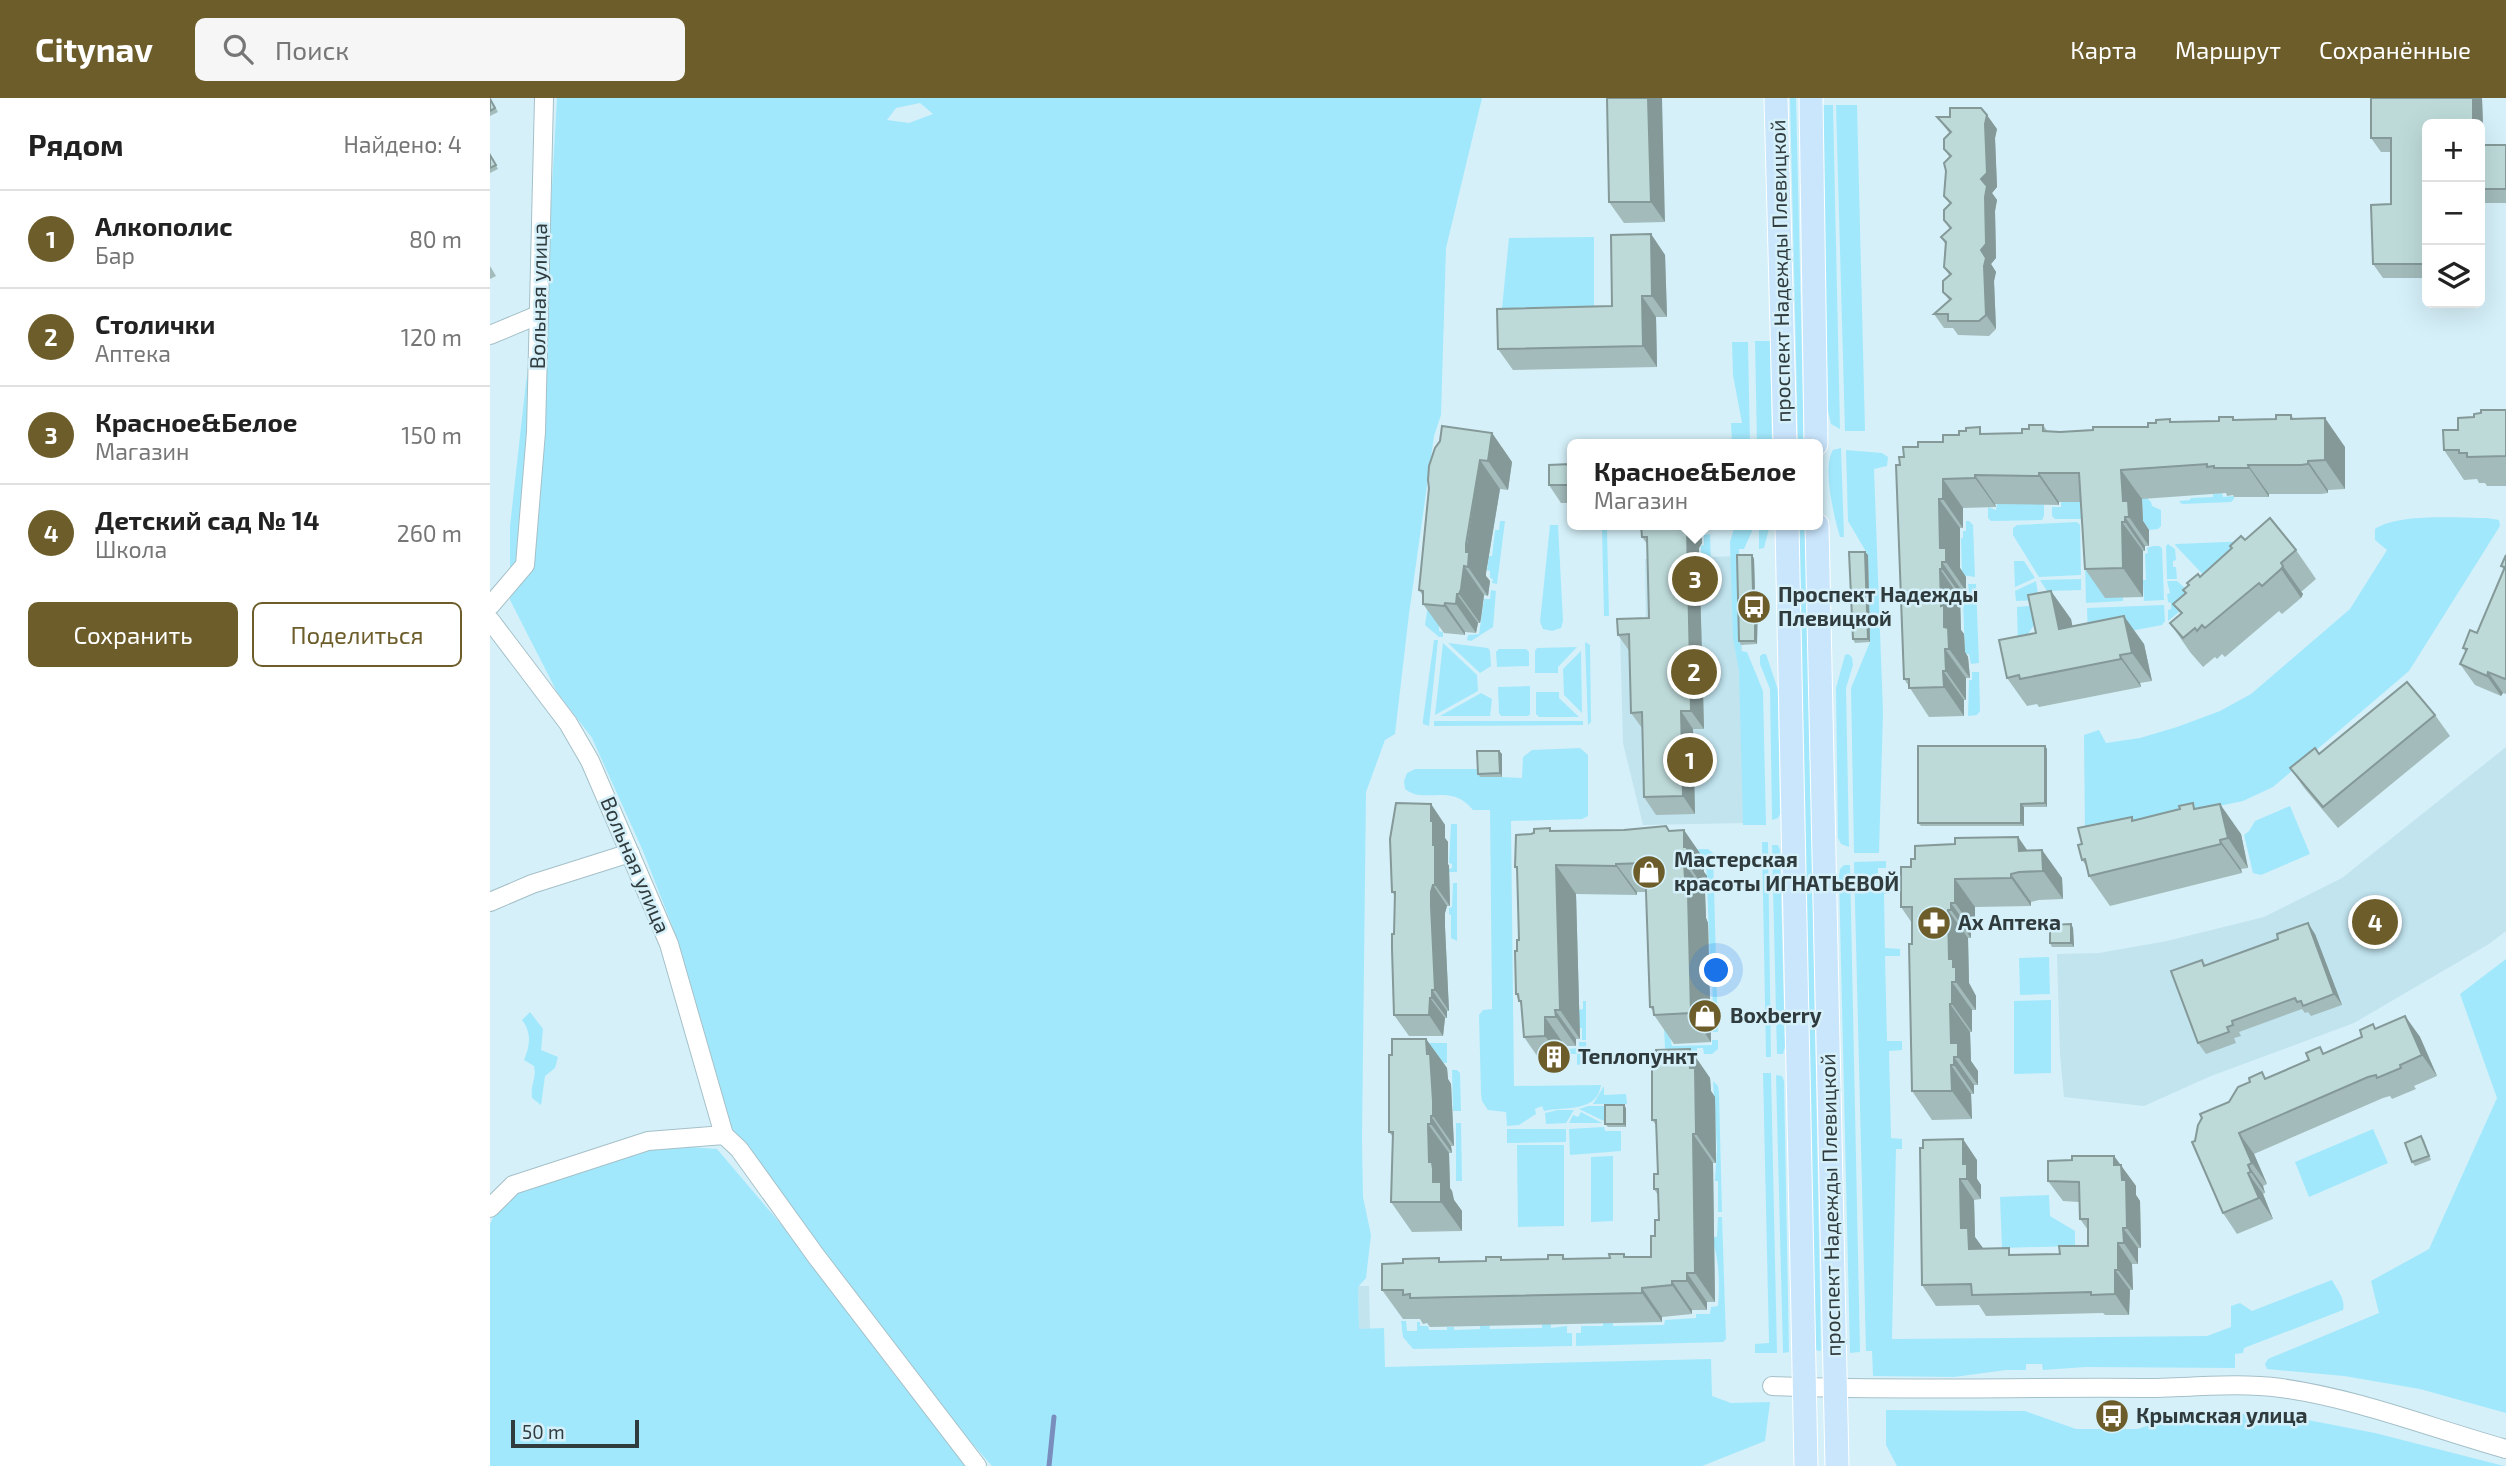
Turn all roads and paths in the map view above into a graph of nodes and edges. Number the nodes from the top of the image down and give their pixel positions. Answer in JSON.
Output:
{"nodes":[{"id":1,"x":544,"y":98,"type":"edge"},
{"id":2,"x":1776,"y":98,"type":"edge"},
{"id":3,"x":1811,"y":98,"type":"edge"},
{"id":4,"x":538,"y":315,"type":"junction"},
{"id":5,"x":490,"y":335,"type":"edge"},
{"id":6,"x":1785,"y":439,"type":"edge"},
{"id":7,"x":1815,"y":439,"type":"edge"},
{"id":8,"x":1787,"y":530,"type":"edge"},
{"id":9,"x":1817,"y":530,"type":"edge"},
{"id":10,"x":490,"y":606,"type":"edge"},
{"id":11,"x":490,"y":620,"type":"edge"},
{"id":12,"x":630,"y":853,"type":"junction"},
{"id":13,"x":490,"y":902,"type":"edge"},
{"id":14,"x":724,"y":1135,"type":"junction"},
{"id":15,"x":490,"y":1208,"type":"edge"},
{"id":16,"x":1772,"y":1386,"type":"dead end"},
{"id":17,"x":1835,"y":1387,"type":"junction"},
{"id":18,"x":1803,"y":1388,"type":"junction"},
{"id":19,"x":2506,"y":1449,"type":"edge"},
{"id":20,"x":977,"y":1466,"type":"edge"},
{"id":21,"x":1806,"y":1466,"type":"edge"},
{"id":22,"x":1837,"y":1466,"type":"edge"}],
"edges":[{"from":1,"to":4,"type":"street","name":"Вольная улица"},
{"from":2,"to":6,"type":"main road","name":"проспект Надежды Плевицкой"},
{"from":3,"to":7,"type":"main road","name":"проспект Надежды Плевицкой"},
{"from":4,"to":5,"type":"street"},
{"from":4,"to":10,"type":"street","name":"Вольная улица"},
{"from":8,"to":18,"type":"main road","name":"проспект Надежды Плевицкой"},
{"from":9,"to":17,"type":"main road","name":"проспект Надежды Плевицкой"},
{"from":11,"to":12,"type":"street","name":"Вольная улица"},
{"from":12,"to":13,"type":"street"},
{"from":12,"to":14,"type":"street","name":"Вольная улица"},
{"from":14,"to":15,"type":"street"},
{"from":14,"to":20,"type":"street"},
{"from":16,"to":18,"type":"street"},
{"from":17,"to":18,"type":"street"},
{"from":17,"to":19,"type":"street"},
{"from":17,"to":22,"type":"main road","name":"проспект Надежды Плевицкой"},
{"from":18,"to":21,"type":"main road","name":"проспект Надежды Плевицкой"}]}
